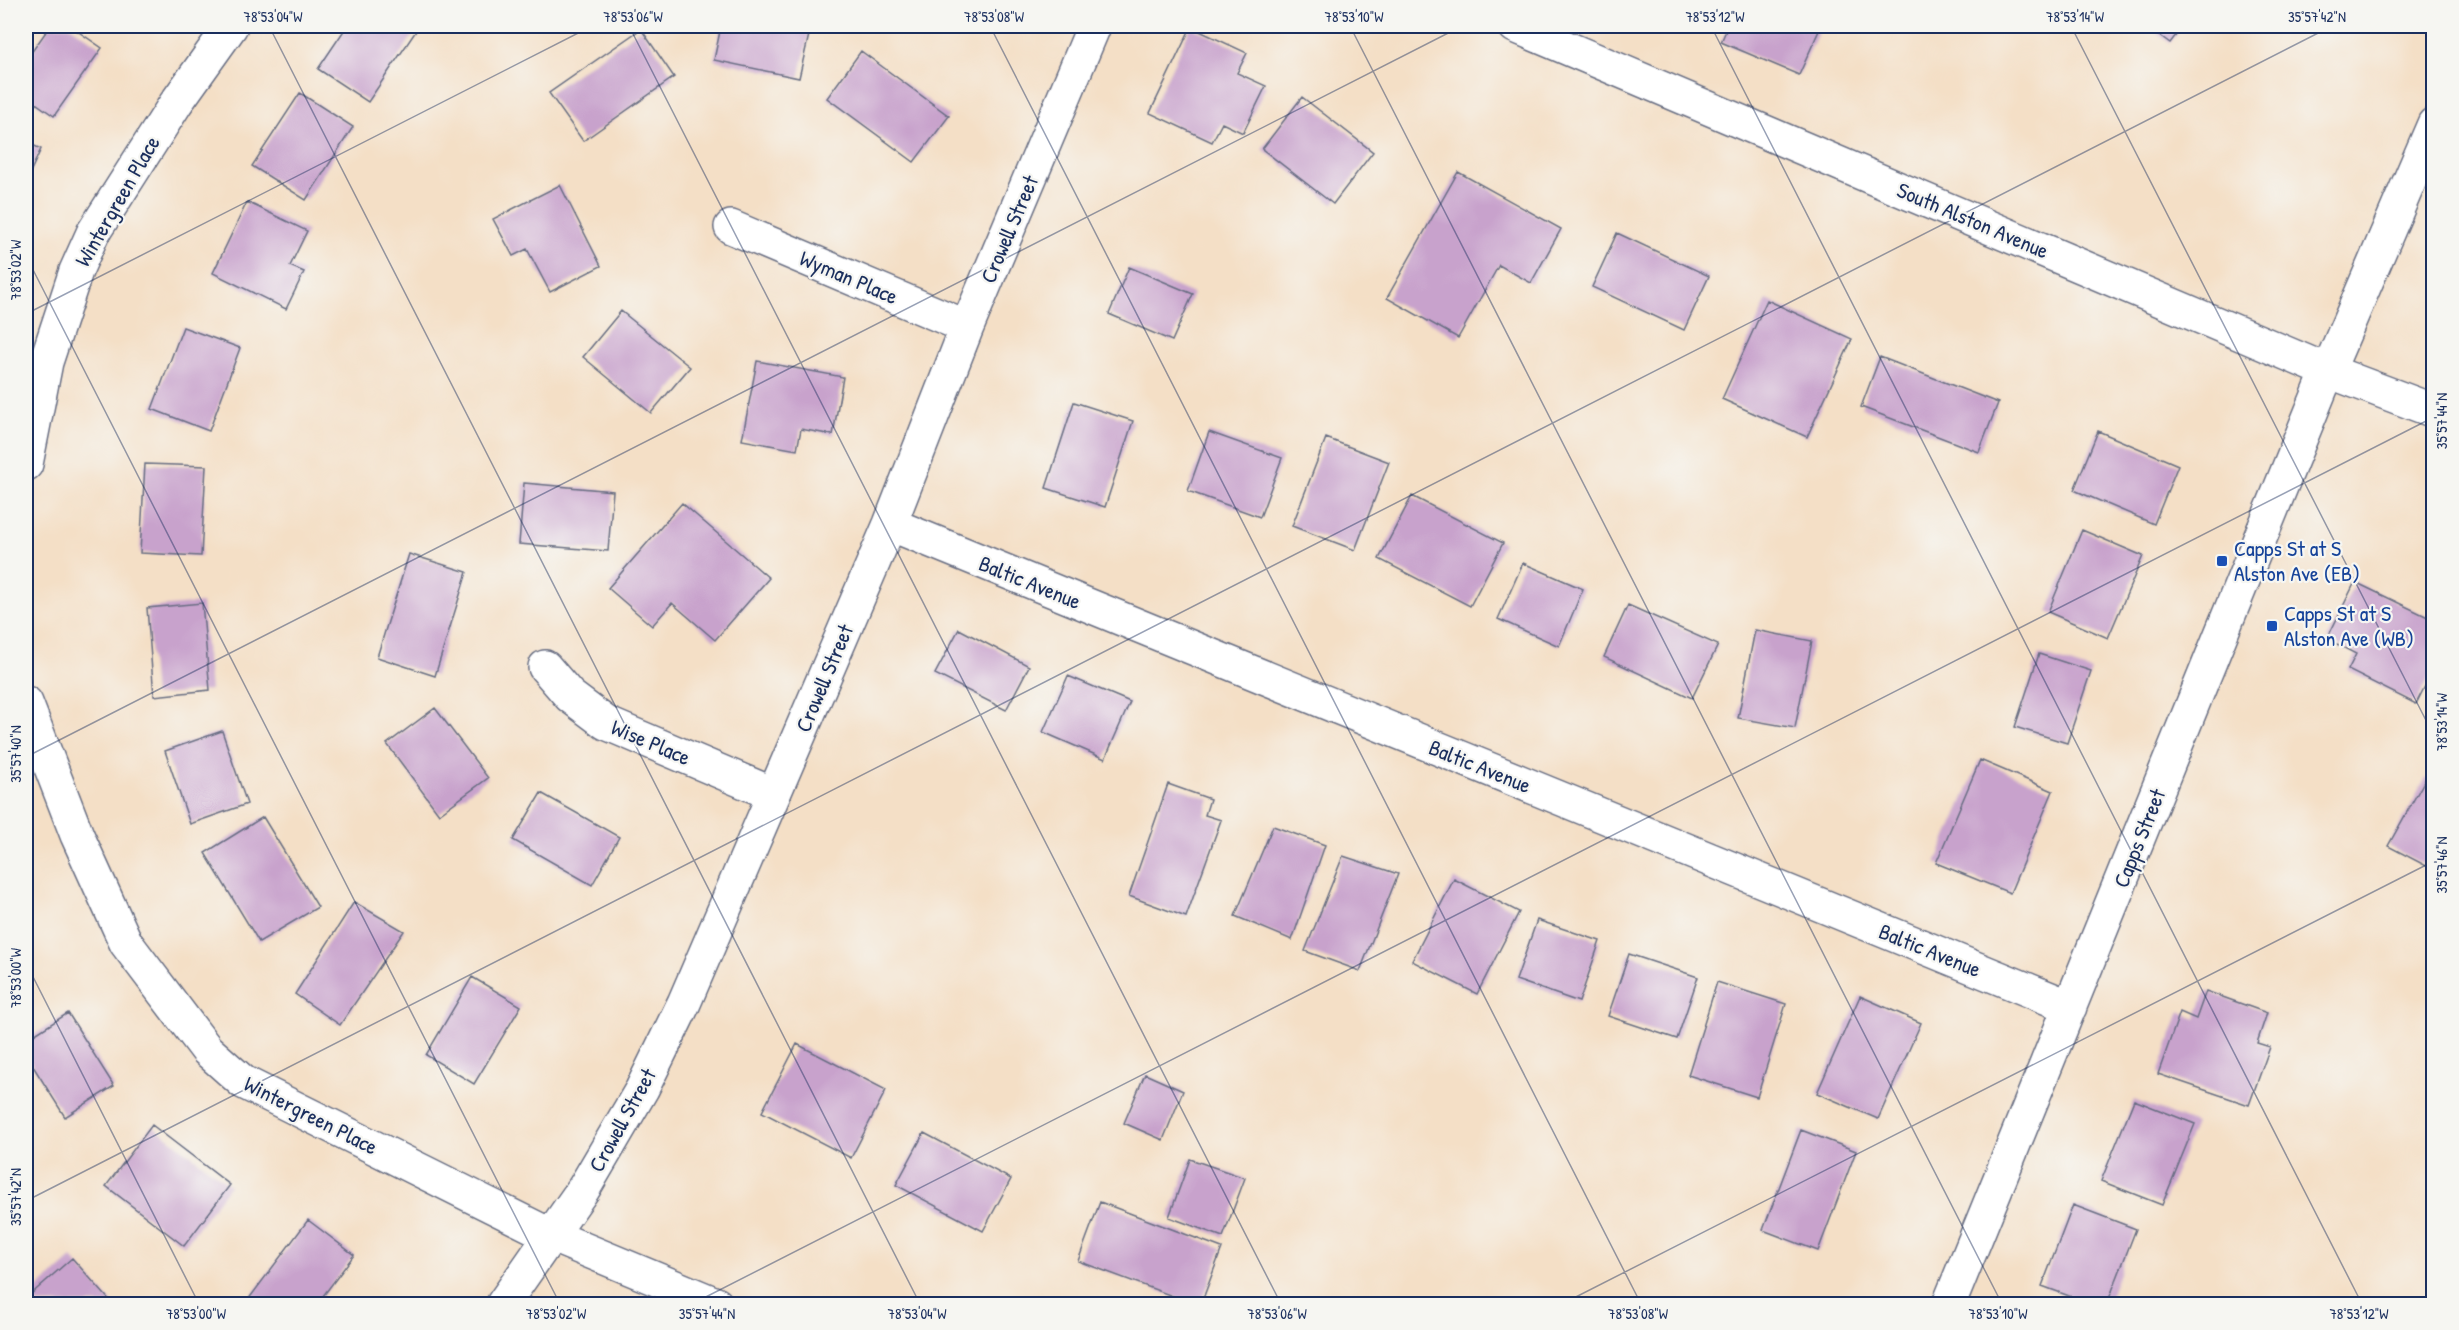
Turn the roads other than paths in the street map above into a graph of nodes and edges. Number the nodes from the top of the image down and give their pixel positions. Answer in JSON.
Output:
{"nodes":[{"id":1,"x":231,"y":26,"type":"edge"},
{"id":2,"x":1094,"y":26,"type":"edge"},
{"id":3,"x":1515,"y":26,"type":"edge"},
{"id":4,"x":2433,"y":124,"type":"edge"},
{"id":5,"x":731,"y":227,"type":"dead end"},
{"id":6,"x":967,"y":327,"type":"junction"},
{"id":7,"x":2328,"y":371,"type":"junction"},
{"id":8,"x":2433,"y":411,"type":"edge"},
{"id":9,"x":26,"y":464,"type":"edge"},
{"id":10,"x":890,"y":524,"type":"junction"},
{"id":11,"x":545,"y":666,"type":"dead end"},
{"id":12,"x":26,"y":703,"type":"edge"},
{"id":13,"x":773,"y":794,"type":"junction"},
{"id":14,"x":2070,"y":1007,"type":"junction"},
{"id":15,"x":550,"y":1234,"type":"junction"},
{"id":16,"x":503,"y":1305,"type":"edge"},
{"id":17,"x":716,"y":1305,"type":"edge"},
{"id":18,"x":1949,"y":1305,"type":"edge"}],
"edges":[{"from":1,"to":9,"type":"street","name":"Wintergreen Place"},
{"from":2,"to":6,"type":"street","name":"Crowell Street"},
{"from":3,"to":7,"type":"street","name":"South Alston Avenue"},
{"from":4,"to":7,"type":"street","name":"Capps Street"},
{"from":5,"to":6,"type":"street","name":"Wyman Place"},
{"from":6,"to":10,"type":"street","name":"Crowell Street"},
{"from":7,"to":8,"type":"street","name":"South Alston Avenue"},
{"from":7,"to":14,"type":"street","name":"Capps Street"},
{"from":10,"to":13,"type":"street","name":"Crowell Street"},
{"from":10,"to":14,"type":"street","name":"Baltic Avenue"},
{"from":11,"to":13,"type":"street","name":"Wise Place"},
{"from":12,"to":15,"type":"street","name":"Wintergreen Place"},
{"from":13,"to":15,"type":"street","name":"Crowell Street"},
{"from":14,"to":18,"type":"street","name":"Capps Street"},
{"from":15,"to":16,"type":"street","name":"Crowell Street"},
{"from":15,"to":17,"type":"street","name":"Wintergreen Place"}]}
